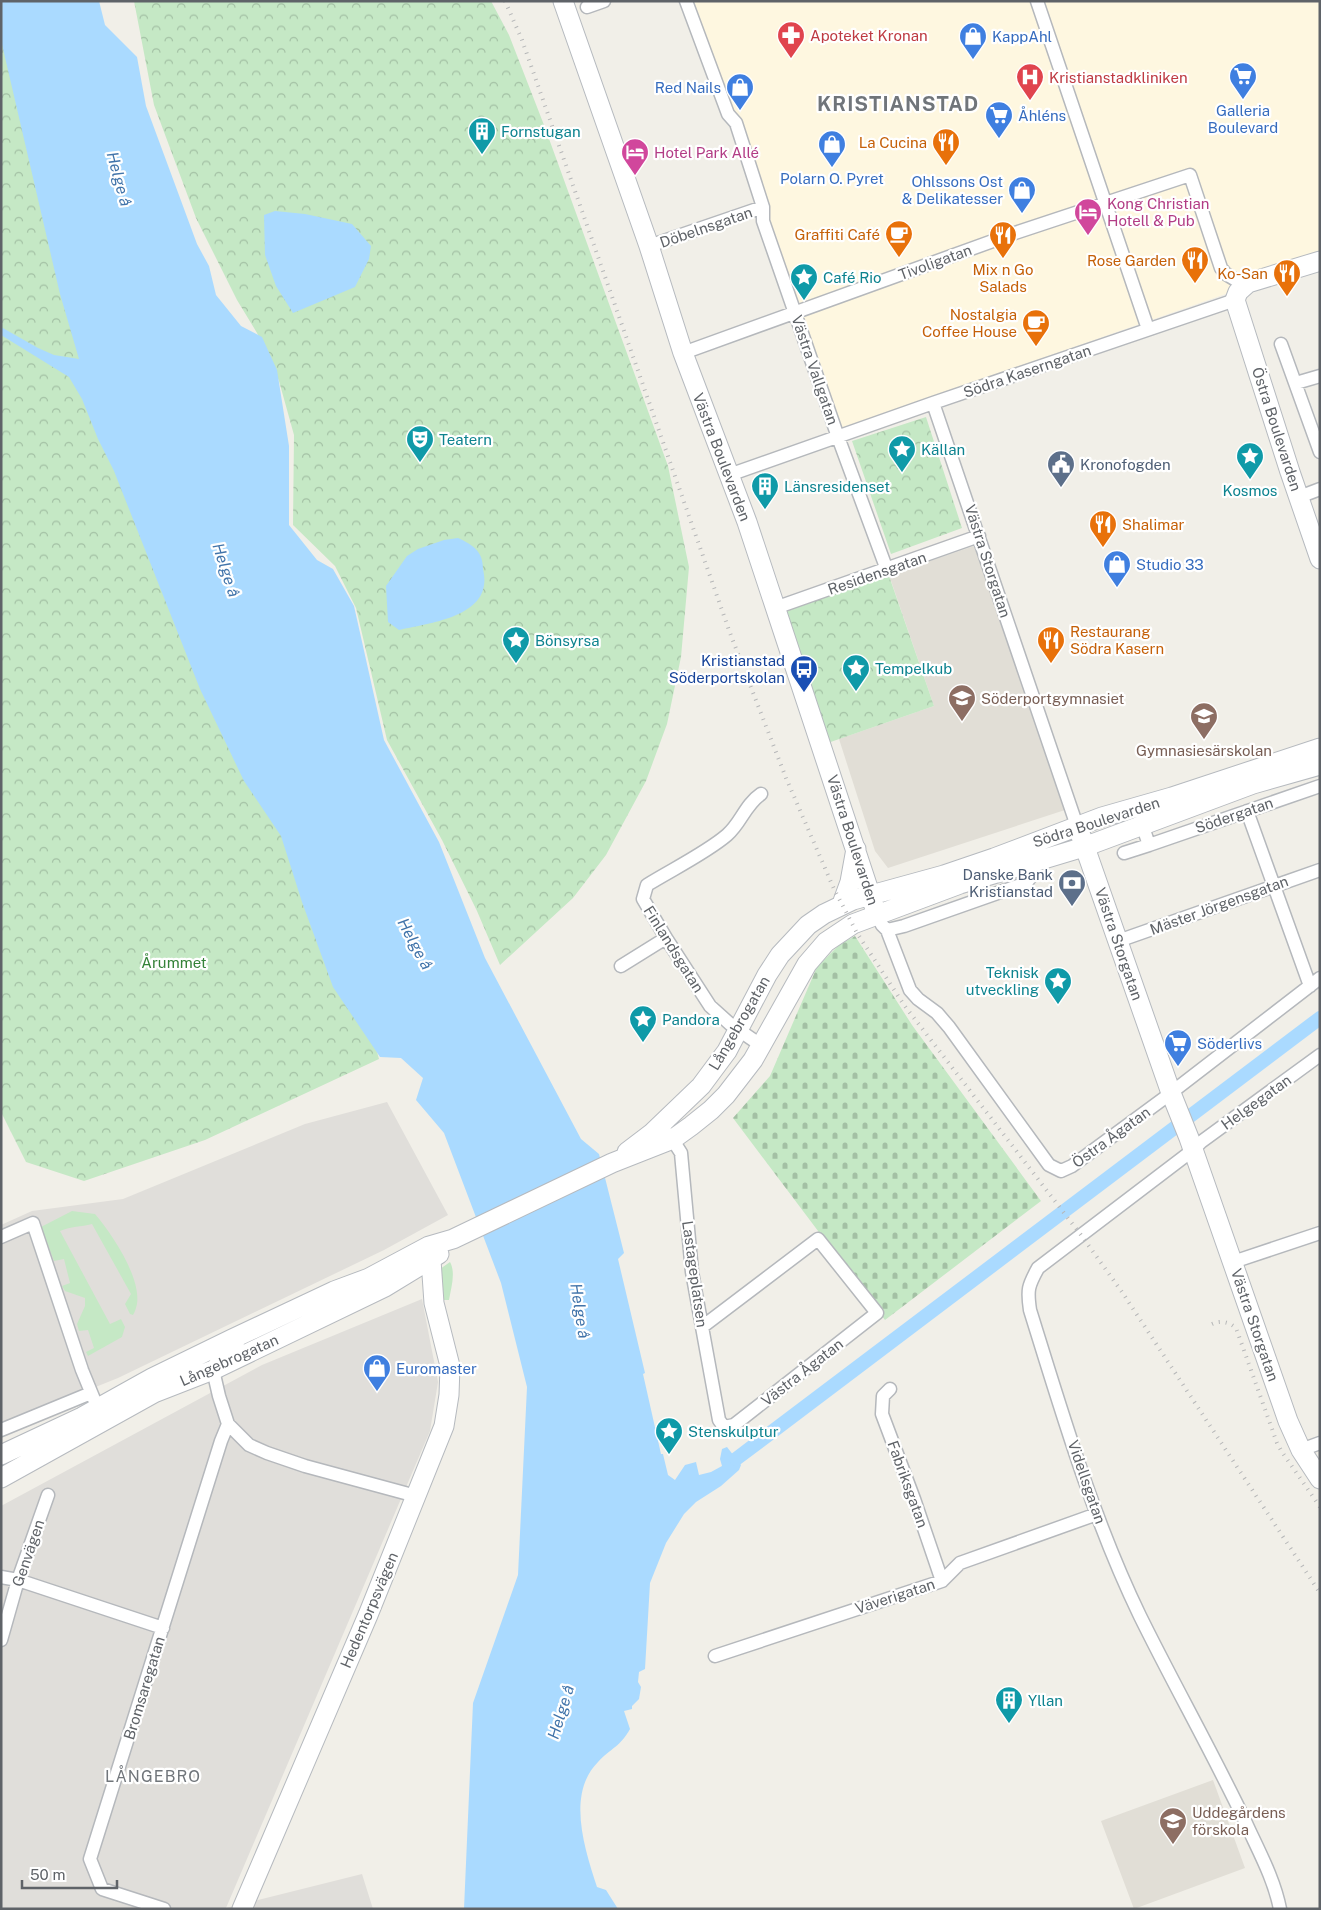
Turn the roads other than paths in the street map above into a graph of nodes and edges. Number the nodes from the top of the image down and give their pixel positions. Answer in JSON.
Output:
{"nodes":[{"id":1,"x":563,"y":1,"type":"edge"},
{"id":2,"x":604,"y":1,"type":"edge"},
{"id":3,"x":686,"y":1,"type":"edge"},
{"id":4,"x":1037,"y":1,"type":"edge"},
{"id":5,"x":587,"y":7,"type":"dead end"},
{"id":6,"x":1106,"y":204,"type":"junction"},
{"id":7,"x":763,"y":207,"type":"junction"},
{"id":8,"x":649,"y":246,"type":"junction"},
{"id":9,"x":1320,"y":261,"type":"edge"},
{"id":10,"x":1239,"y":292,"type":"junction"},
{"id":11,"x":795,"y":312,"type":"junction"},
{"id":12,"x":1148,"y":329,"type":"junction"},
{"id":13,"x":1281,"y":344,"type":"dead end"},
{"id":14,"x":683,"y":352,"type":"junction"},
{"id":15,"x":1320,"y":376,"type":"edge"},
{"id":16,"x":1296,"y":383,"type":"junction"},
{"id":17,"x":933,"y":403,"type":"junction"},
{"id":18,"x":838,"y":437,"type":"junction"},
{"id":19,"x":1320,"y":452,"type":"edge"},
{"id":20,"x":729,"y":476,"type":"junction"},
{"id":21,"x":1320,"y":489,"type":"edge"},
{"id":22,"x":1299,"y":497,"type":"junction"},
{"id":23,"x":979,"y":536,"type":"junction"},
{"id":24,"x":1320,"y":559,"type":"edge"},
{"id":25,"x":887,"y":570,"type":"junction"},
{"id":26,"x":775,"y":608,"type":"junction"},
{"id":27,"x":1320,"y":748,"type":"edge"},
{"id":28,"x":1320,"y":765,"type":"edge"},
{"id":29,"x":1320,"y":786,"type":"edge"},
{"id":30,"x":761,"y":794,"type":"dead end"},
{"id":31,"x":1247,"y":811,"type":"junction"},
{"id":32,"x":1142,"y":824,"type":"junction"},
{"id":33,"x":1077,"y":826,"type":"junction"},
{"id":34,"x":1149,"y":845,"type":"junction"},
{"id":35,"x":1084,"y":847,"type":"junction"},
{"id":36,"x":856,"y":848,"type":"junction"},
{"id":37,"x":1124,"y":853,"type":"dead end"},
{"id":38,"x":1320,"y":870,"type":"edge"},
{"id":39,"x":1275,"y":886,"type":"junction"},
{"id":40,"x":871,"y":895,"type":"junction"},
{"id":41,"x":842,"y":904,"type":"junction"},
{"id":42,"x":882,"y":922,"type":"junction"},
{"id":43,"x":666,"y":938,"type":"junction"},
{"id":44,"x":1118,"y":941,"type":"junction"},
{"id":45,"x":621,"y":966,"type":"dead end"},
{"id":46,"x":1315,"y":982,"type":"edge"},
{"id":47,"x":739,"y":1030,"type":"junction"},
{"id":48,"x":762,"y":1046,"type":"junction"},
{"id":49,"x":1320,"y":1055,"type":"edge"},
{"id":50,"x":1173,"y":1099,"type":"junction"},
{"id":51,"x":667,"y":1132,"type":"junction"},
{"id":52,"x":1191,"y":1144,"type":"junction"},
{"id":53,"x":1320,"y":1233,"type":"edge"},
{"id":54,"x":1,"y":1237,"type":"edge"},
{"id":55,"x":458,"y":1237,"type":"junction"},
{"id":56,"x":431,"y":1260,"type":"junction"},
{"id":57,"x":1233,"y":1262,"type":"junction"},
{"id":58,"x":396,"y":1272,"type":"junction"},
{"id":59,"x":369,"y":1278,"type":"junction"},
{"id":60,"x":434,"y":1303,"type":"junction"},
{"id":61,"x":702,"y":1327,"type":"junction"},
{"id":62,"x":213,"y":1370,"type":"junction"},
{"id":63,"x":890,"y":1389,"type":"dead end"},
{"id":64,"x":94,"y":1401,"type":"junction"},
{"id":65,"x":228,"y":1424,"type":"junction"},
{"id":66,"x":724,"y":1427,"type":"joint"},
{"id":67,"x":1,"y":1430,"type":"edge"},
{"id":68,"x":1320,"y":1443,"type":"edge"},
{"id":69,"x":1301,"y":1450,"type":"junction"},
{"id":70,"x":1,"y":1456,"type":"edge"},
{"id":71,"x":1,"y":1478,"type":"edge"},
{"id":72,"x":1320,"y":1479,"type":"edge"},
{"id":73,"x":48,"y":1495,"type":"dead end"},
{"id":74,"x":416,"y":1496,"type":"junction"},
{"id":75,"x":1097,"y":1514,"type":"junction"},
{"id":76,"x":1,"y":1576,"type":"edge"},
{"id":77,"x":18,"y":1580,"type":"junction"},
{"id":78,"x":942,"y":1580,"type":"junction"},
{"id":79,"x":162,"y":1628,"type":"junction"},
{"id":80,"x":1,"y":1640,"type":"edge"},
{"id":81,"x":715,"y":1656,"type":"dead end"},
{"id":82,"x":164,"y":1909,"type":"edge"},
{"id":83,"x":242,"y":1909,"type":"edge"},
{"id":84,"x":1280,"y":1909,"type":"edge"}],
"edges":[{"from":1,"to":8,"type":"main road","name":"Västra Boulevarden"},
{"from":2,"to":5,"type":"street"},
{"from":3,"to":7,"type":"street","name":"Västra Vallgatan"},
{"from":4,"to":6,"type":"street"},
{"from":6,"to":10,"type":"street","name":"Tivoligatan"},
{"from":6,"to":11,"type":"street","name":"Tivoligatan"},
{"from":6,"to":12,"type":"street"},
{"from":7,"to":8,"type":"street","name":"Döbelnsgatan"},
{"from":7,"to":11,"type":"street","name":"Västra Vallgatan"},
{"from":8,"to":14,"type":"main road","name":"Västra Boulevarden"},
{"from":9,"to":10,"type":"main road","name":"Södra Kaserngatan"},
{"from":10,"to":12,"type":"street","name":"Södra Kaserngatan"},
{"from":10,"to":22,"type":"main road","name":"Östra Boulevarden"},
{"from":11,"to":14,"type":"street","name":"Tivoligatan"},
{"from":11,"to":18,"type":"street","name":"Västra Vallgatan"},
{"from":12,"to":17,"type":"street","name":"Södra Kaserngatan"},
{"from":13,"to":16,"type":"street"},
{"from":14,"to":20,"type":"main road","name":"Västra Boulevarden"},
{"from":15,"to":16,"type":"street"},
{"from":16,"to":19,"type":"street"},
{"from":17,"to":18,"type":"street","name":"Södra Kaserngatan"},
{"from":17,"to":23,"type":"street","name":"Västra Storgatan"},
{"from":18,"to":20,"type":"street","name":"Södra Kaserngatan"},
{"from":18,"to":25,"type":"street","name":"Västra Vallgatan"},
{"from":20,"to":26,"type":"main road","name":"Västra Boulevarden"},
{"from":21,"to":22,"type":"street"},
{"from":22,"to":24,"type":"main road","name":"Östra Boulevarden"},
{"from":23,"to":25,"type":"street","name":"Residensgatan"},
{"from":23,"to":33,"type":"street","name":"Västra Storgatan"},
{"from":25,"to":26,"type":"street","name":"Residensgatan"},
{"from":26,"to":36,"type":"main road","name":"Västra Boulevarden"},
{"from":27,"to":33,"type":"main road","name":"Södra Boulevarden"},
{"from":28,"to":32,"type":"main road","name":"Södra Boulevarden"},
{"from":29,"to":31,"type":"street","name":"Södergatan"},
{"from":30,"to":43,"type":"street","name":"Finlandsgatan"},
{"from":31,"to":34,"type":"street","name":"Södergatan"},
{"from":31,"to":39,"type":"street"},
{"from":32,"to":34,"type":"street"},
{"from":32,"to":35,"type":"main road","name":"Södra Boulevarden"},
{"from":33,"to":35,"type":"main road","name":"Västra Storgatan"},
{"from":33,"to":40,"type":"main road","name":"Södra Boulevarden"},
{"from":34,"to":37,"type":"street","name":"Södergatan"},
{"from":35,"to":42,"type":"main road","name":"Södra Boulevarden"},
{"from":35,"to":44,"type":"main road","name":"Västra Storgatan"},
{"from":36,"to":40,"type":"main road","name":"Västra Boulevarden"},
{"from":36,"to":41,"type":"main road"},
{"from":38,"to":39,"type":"street","name":"Mäster Jörgensgatan"},
{"from":39,"to":44,"type":"street","name":"Mäster Jörgensgatan"},
{"from":39,"to":46,"type":"street"},
{"from":40,"to":41,"type":"main road","name":"Långebrogatan"},
{"from":40,"to":42,"type":"main road","name":"Västra Boulevarden"},
{"from":41,"to":47,"type":"main road","name":"Långebrogatan"},
{"from":42,"to":48,"type":"main road","name":"Långebrogatan"},
{"from":42,"to":50,"type":"street","name":"Östra Ågatan"},
{"from":43,"to":45,"type":"street"},
{"from":43,"to":47,"type":"street","name":"Finlandsgatan"},
{"from":44,"to":50,"type":"main road","name":"Västra Storgatan"},
{"from":46,"to":50,"type":"street","name":"Östra Ågatan"},
{"from":47,"to":48,"type":"street","name":"Finlandsgatan"},
{"from":47,"to":51,"type":"main road","name":"Långebrogatan"},
{"from":48,"to":51,"type":"main road","name":"Långebrogatan"},
{"from":49,"to":52,"type":"street","name":"Helgegatan"},
{"from":50,"to":52,"type":"main road","name":"Västra Storgatan"},
{"from":51,"to":55,"type":"main road","name":"Långebrogatan"},
{"from":51,"to":61,"type":"street","name":"Lastageplatsen"},
{"from":52,"to":57,"type":"main road","name":"Västra Storgatan"},
{"from":52,"to":75,"type":"street","name":"Videllsgatan"},
{"from":53,"to":57,"type":"street"},
{"from":54,"to":64,"type":"street"},
{"from":55,"to":56,"type":"main road","name":"Långebrogatan"},
{"from":55,"to":58,"type":"main road","name":"Långebrogatan"},
{"from":56,"to":58,"type":"main road","name":"Långebrogatan"},
{"from":56,"to":60,"type":"main road","name":"Hedentorpsvägen"},
{"from":57,"to":69,"type":"main road","name":"Västra Storgatan"},
{"from":58,"to":59,"type":"main road","name":"Långebrogatan"},
{"from":58,"to":60,"type":"main road","name":"Hedentorpsvägen"},
{"from":58,"to":62,"type":"main road","name":"Långebrogatan"},
{"from":59,"to":62,"type":"street"},
{"from":59,"to":64,"type":"main road","name":"Långebrogatan"},
{"from":60,"to":74,"type":"main road","name":"Hedentorpsvägen"},
{"from":61,"to":66,"type":"street","name":"Lastageplatsen"},
{"from":61,"to":66,"type":"street","name":"Västra Ågatan"},
{"from":62,"to":65,"type":"street"},
{"from":62,"to":71,"type":"main road","name":"Långebrogatan"},
{"from":63,"to":78,"type":"street","name":"Fabriksgatan"},
{"from":64,"to":67,"type":"street"},
{"from":64,"to":70,"type":"main road","name":"Långebrogatan"},
{"from":65,"to":74,"type":"street"},
{"from":65,"to":79,"type":"street","name":"Bromsaregatan"},
{"from":68,"to":69,"type":"street"},
{"from":69,"to":72,"type":"main road","name":"Västra Storgatan"},
{"from":73,"to":77,"type":"street","name":"Genvägen"},
{"from":74,"to":83,"type":"main road","name":"Hedentorpsvägen"},
{"from":75,"to":78,"type":"street","name":"Väverigatan"},
{"from":75,"to":84,"type":"street","name":"Videllsgatan"},
{"from":76,"to":77,"type":"street"},
{"from":77,"to":79,"type":"street"},
{"from":77,"to":80,"type":"street","name":"Genvägen"},
{"from":78,"to":81,"type":"street","name":"Väverigatan"},
{"from":79,"to":82,"type":"street","name":"Bromsaregatan"}]}
